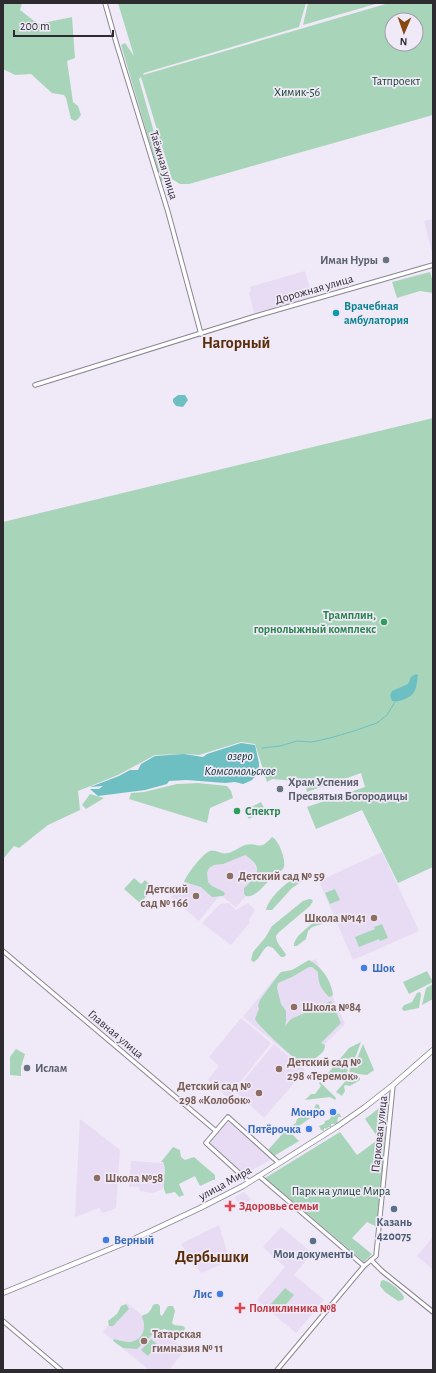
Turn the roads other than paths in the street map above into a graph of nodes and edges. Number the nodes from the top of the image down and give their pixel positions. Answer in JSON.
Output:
{"nodes":[{"id":1,"x":105,"y":3,"type":"edge"},
{"id":2,"x":433,"y":265,"type":"edge"},
{"id":3,"x":201,"y":334,"type":"junction"},
{"id":4,"x":36,"y":385,"type":"dead end"},
{"id":5,"x":3,"y":951,"type":"edge"},
{"id":6,"x":433,"y":1050,"type":"edge"},
{"id":7,"x":394,"y":1085,"type":"junction"},
{"id":8,"x":216,"y":1131,"type":"junction"},
{"id":9,"x":279,"y":1162,"type":"junction"},
{"id":10,"x":259,"y":1176,"type":"junction"},
{"id":11,"x":249,"y":1182,"type":"junction"},
{"id":12,"x":371,"y":1260,"type":"junction"},
{"id":13,"x":364,"y":1266,"type":"junction"},
{"id":14,"x":3,"y":1293,"type":"edge"},
{"id":15,"x":433,"y":1312,"type":"edge"},
{"id":16,"x":3,"y":1321,"type":"edge"},
{"id":17,"x":61,"y":1370,"type":"edge"},
{"id":18,"x":277,"y":1370,"type":"edge"}],
"edges":[{"from":1,"to":3,"type":"street","name":"Таёжная улица"},
{"from":2,"to":3,"type":"street","name":"Дорожная улица"},
{"from":3,"to":4,"type":"street","name":"Дорожная улица"},
{"from":5,"to":8,"type":"street","name":"Главная улица"},
{"from":6,"to":7,"type":"main road","name":"улица Мира"},
{"from":7,"to":9,"type":"main road","name":"улица Мира"},
{"from":7,"to":12,"type":"street","name":"Парковая улица"},
{"from":8,"to":9,"type":"street"},
{"from":8,"to":11,"type":"street"},
{"from":9,"to":10,"type":"main road","name":"улица Мира"},
{"from":10,"to":11,"type":"main road","name":"улица Мира"},
{"from":10,"to":13,"type":"street"},
{"from":11,"to":14,"type":"main road","name":"улица Мира"},
{"from":12,"to":13,"type":"street"},
{"from":12,"to":15,"type":"street"},
{"from":13,"to":18,"type":"street"},
{"from":16,"to":17,"type":"street"}]}
